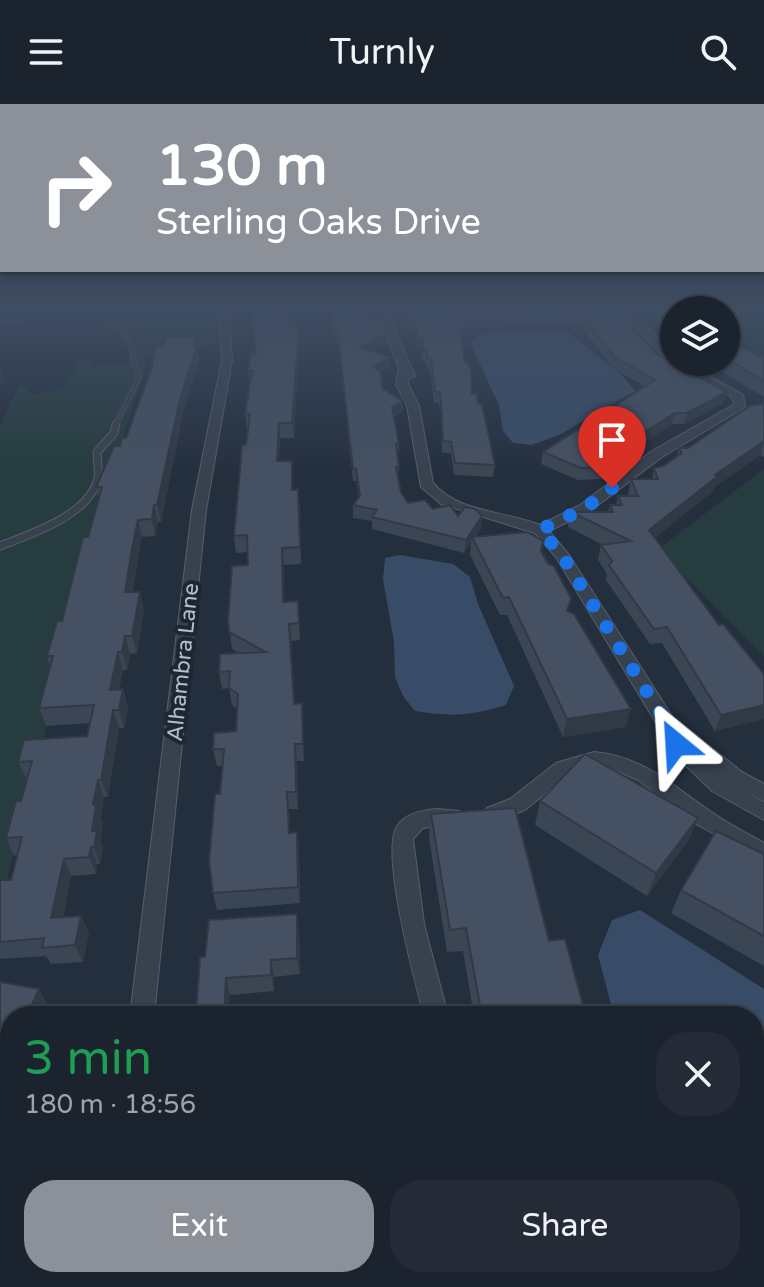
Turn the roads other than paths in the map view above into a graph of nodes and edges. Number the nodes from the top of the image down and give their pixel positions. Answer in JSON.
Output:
{"nodes":[{"id":1,"x":136,"y":364,"type":"edge"},
{"id":2,"x":226,"y":364,"type":"edge"},
{"id":3,"x":402,"y":364,"type":"edge"},
{"id":4,"x":701,"y":376,"type":"edge"},
{"id":5,"x":540,"y":530,"type":"junction"},
{"id":6,"x":0,"y":546,"type":"edge"},
{"id":7,"x":755,"y":795,"type":"edge"},
{"id":8,"x":764,"y":812,"type":"edge"},
{"id":9,"x":718,"y":827,"type":"junction"},
{"id":10,"x":764,"y":853,"type":"edge"},
{"id":11,"x":143,"y":1006,"type":"edge"},
{"id":12,"x":434,"y":1006,"type":"edge"}],
"edges":[{"from":1,"to":6,"type":"lane"},
{"from":2,"to":11,"type":"street","name":"Alhambra Lane"},
{"from":3,"to":5,"type":"street"},
{"from":4,"to":5,"type":"street"},
{"from":5,"to":7,"type":"street"},
{"from":7,"to":8,"type":"street"},
{"from":7,"to":9,"type":"street"},
{"from":9,"to":10,"type":"street"},
{"from":9,"to":12,"type":"street"}]}
